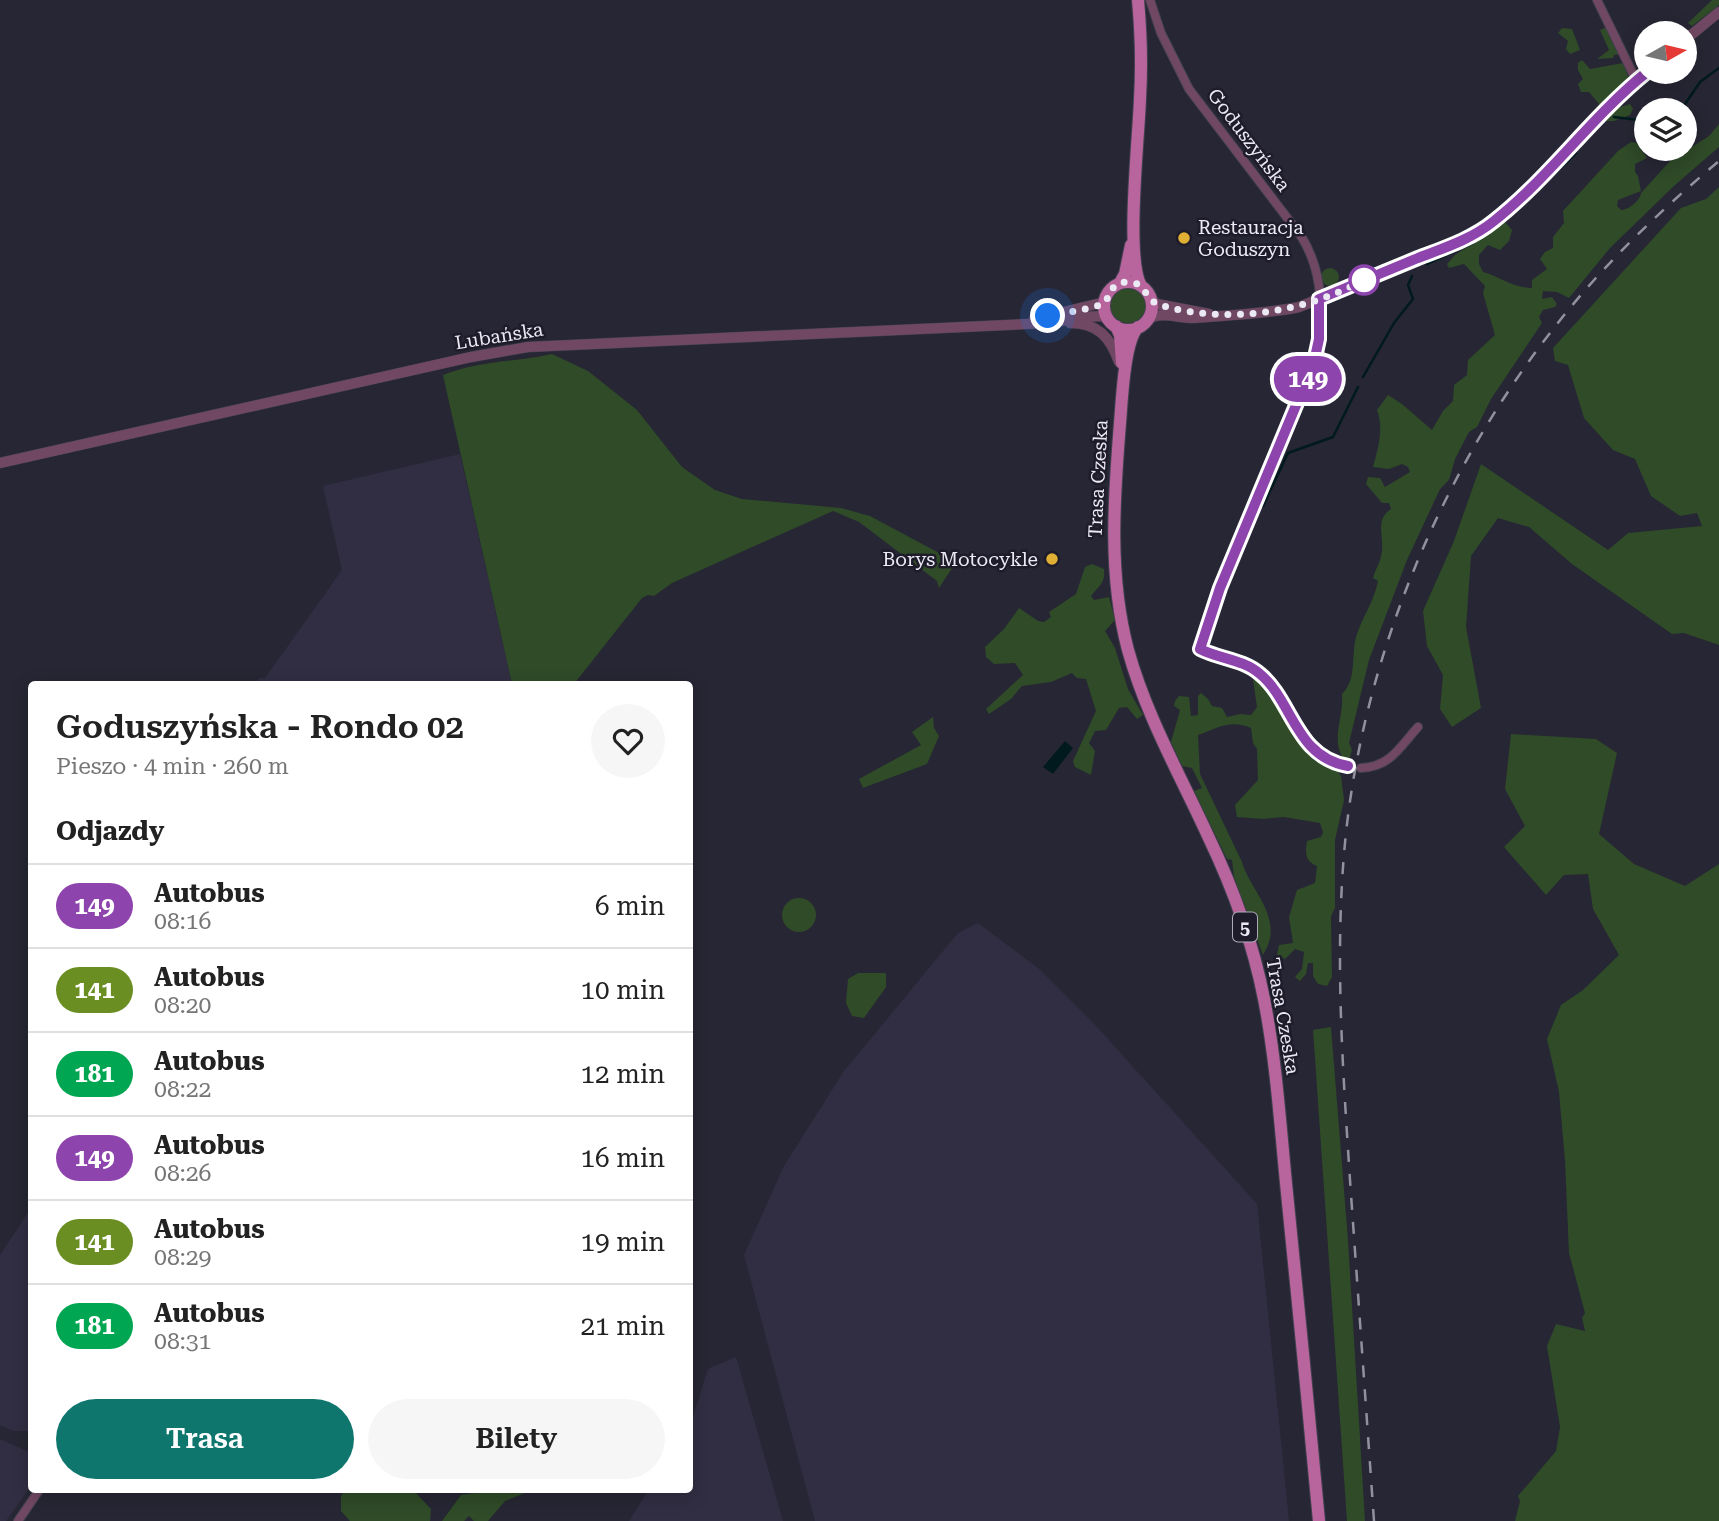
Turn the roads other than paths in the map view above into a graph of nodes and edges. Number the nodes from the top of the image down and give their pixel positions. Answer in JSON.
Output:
{"nodes":[{"id":1,"x":1138,"y":0,"type":"edge"},
{"id":2,"x":1150,"y":0,"type":"edge"},
{"id":3,"x":1597,"y":0,"type":"edge"},
{"id":4,"x":1719,"y":12,"type":"edge"},
{"id":5,"x":1698,"y":29,"type":"edge"},
{"id":6,"x":1634,"y":76,"type":"edge"},
{"id":7,"x":1634,"y":82,"type":"edge"},
{"id":8,"x":1133,"y":237,"type":"junction"},
{"id":9,"x":1120,"y":284,"type":"junction"},
{"id":10,"x":1142,"y":286,"type":"junction"},
{"id":11,"x":1319,"y":299,"type":"junction"},
{"id":12,"x":1151,"y":300,"type":"junction"},
{"id":13,"x":1105,"y":302,"type":"junction"},
{"id":14,"x":1213,"y":315,"type":"junction"},
{"id":15,"x":1112,"y":322,"type":"junction"},
{"id":16,"x":1049,"y":323,"type":"junction"},
{"id":17,"x":1143,"y":323,"type":"junction"},
{"id":18,"x":1014,"y":324,"type":"junction"},
{"id":19,"x":1124,"y":374,"type":"junction"},
{"id":20,"x":0,"y":463,"type":"edge"},
{"id":21,"x":1418,"y":727,"type":"dead end"},
{"id":22,"x":1348,"y":766,"type":"dead end"},
{"id":23,"x":1361,"y":768,"type":"dead end"},
{"id":24,"x":37,"y":1493,"type":"edge"},
{"id":25,"x":18,"y":1521,"type":"edge"},
{"id":26,"x":1318,"y":1521,"type":"edge"}],
"edges":[{"from":1,"to":8,"type":"main road"},
{"from":2,"to":11,"type":"street","name":"Goduszyńska"},
{"from":3,"to":6,"type":"street"},
{"from":4,"to":5,"type":"street"},
{"from":7,"to":11,"type":"street"},
{"from":8,"to":9,"type":"main road"},
{"from":8,"to":10,"type":"main road"},
{"from":9,"to":10,"type":"main road"},
{"from":9,"to":13,"type":"main road"},
{"from":10,"to":12,"type":"main road"},
{"from":11,"to":14,"type":"street"},
{"from":11,"to":22,"type":"street","name":"Goduszyńska"},
{"from":12,"to":14,"type":"street"},
{"from":12,"to":17,"type":"main road","number":"5"},
{"from":13,"to":15,"type":"main road","number":"5"},
{"from":13,"to":18,"type":"street","name":"Lubańska"},
{"from":14,"to":17,"type":"street"},
{"from":15,"to":16,"type":"street","name":"Lubańska"},
{"from":15,"to":17,"type":"main road"},
{"from":15,"to":19,"type":"main road","name":"Trasa Czeska","number":"5"},
{"from":16,"to":18,"type":"street","name":"Lubańska"},
{"from":16,"to":19,"type":"street"},
{"from":17,"to":19,"type":"main road","name":"Trasa Czeska","number":"5"},
{"from":18,"to":20,"type":"street","name":"Lubańska"},
{"from":19,"to":26,"type":"main road","name":"Trasa Czeska","number":"5"},
{"from":21,"to":23,"type":"street"},
{"from":24,"to":25,"type":"street"}]}
